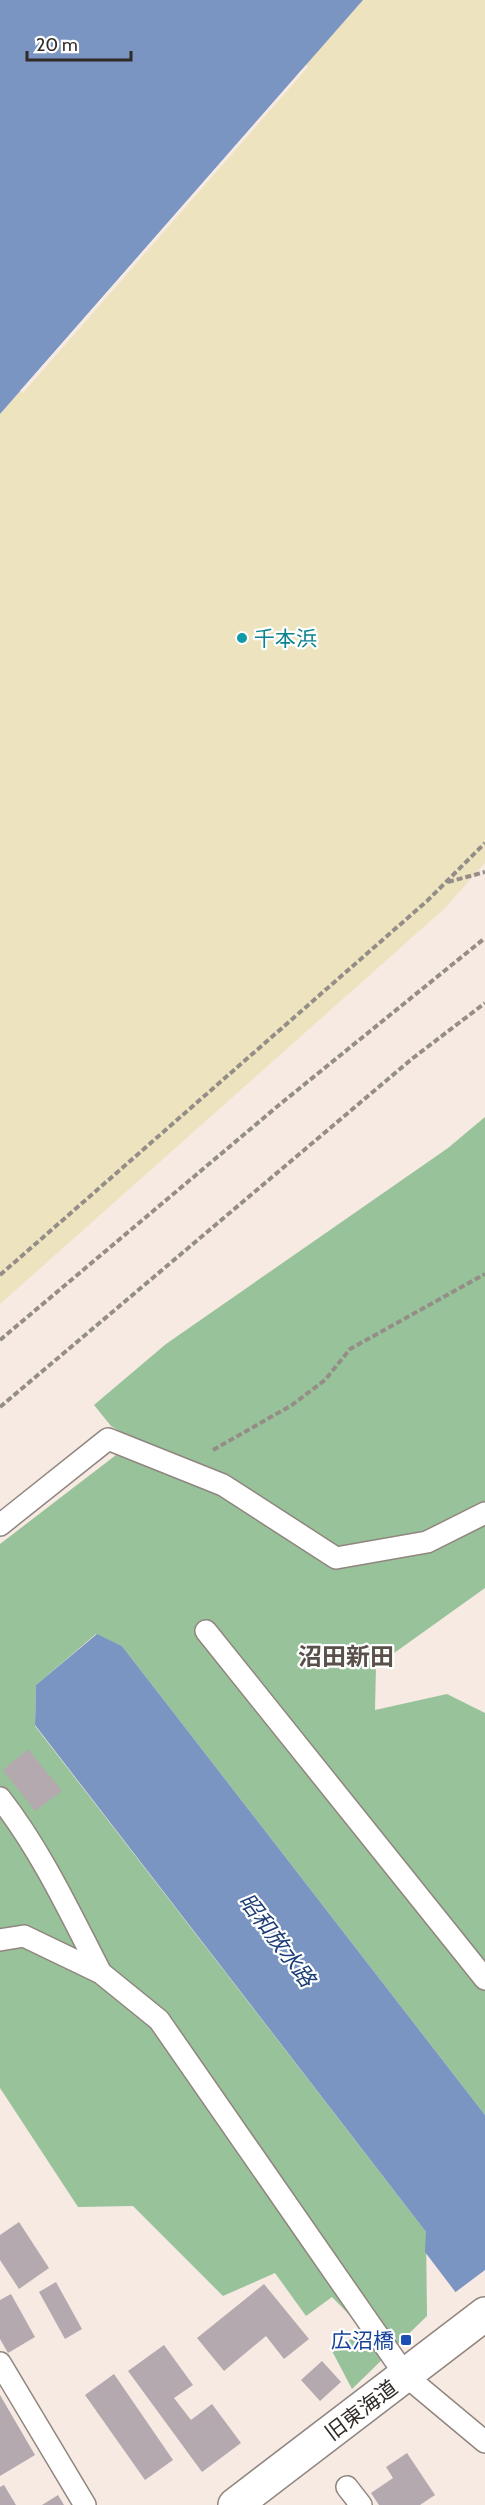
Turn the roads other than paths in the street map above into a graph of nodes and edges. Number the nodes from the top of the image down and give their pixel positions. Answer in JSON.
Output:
{"nodes":[{"id":1,"x":485,"y":1513,"type":"edge"},
{"id":2,"x":0,"y":1525,"type":"edge"},
{"id":3,"x":206,"y":1631,"type":"dead end"},
{"id":4,"x":0,"y":1798,"type":"edge"},
{"id":5,"x":0,"y":1940,"type":"edge"},
{"id":6,"x":101,"y":1973,"type":"junction"},
{"id":7,"x":485,"y":1979,"type":"edge"},
{"id":8,"x":485,"y":2314,"type":"edge"},
{"id":9,"x":0,"y":2363,"type":"edge"},
{"id":10,"x":416,"y":2367,"type":"junction"},
{"id":11,"x":485,"y":2442,"type":"edge"},
{"id":12,"x":347,"y":2487,"type":"dead end"},
{"id":13,"x":85,"y":2505,"type":"edge"},
{"id":14,"x":235,"y":2505,"type":"edge"},
{"id":15,"x":361,"y":2505,"type":"edge"}],
"edges":[{"from":1,"to":2,"type":"lane"},
{"from":3,"to":7,"type":"lane"},
{"from":4,"to":6,"type":"lane"},
{"from":5,"to":6,"type":"lane"},
{"from":6,"to":10,"type":"lane"},
{"from":8,"to":10,"type":"main road","name":"旧東海道"},
{"from":9,"to":13,"type":"lane"},
{"from":10,"to":11,"type":"lane"},
{"from":10,"to":14,"type":"main road","name":"旧東海道"},
{"from":12,"to":15,"type":"lane"}]}
